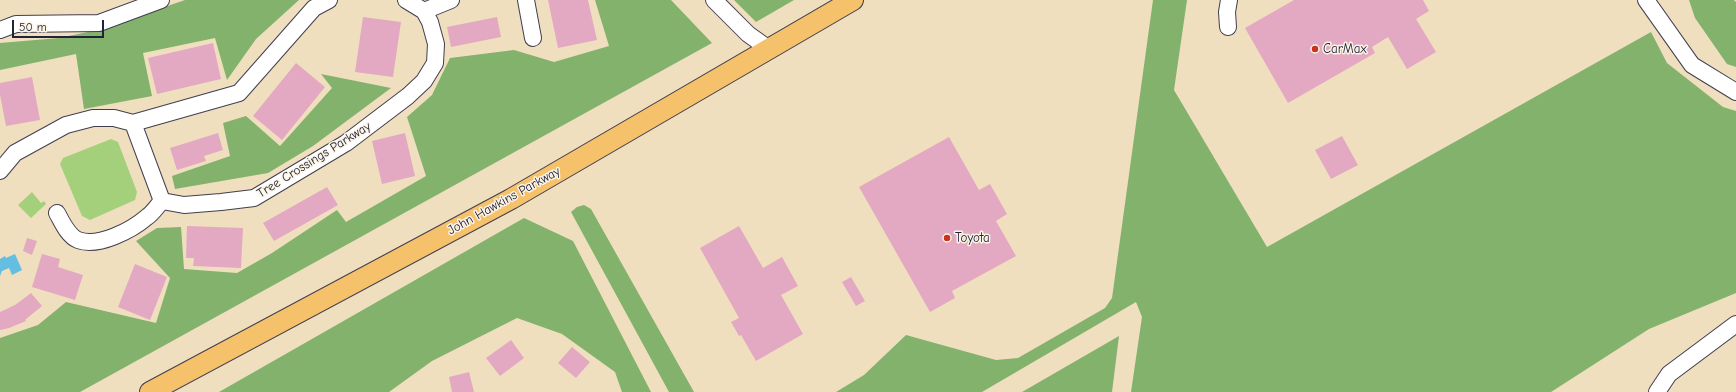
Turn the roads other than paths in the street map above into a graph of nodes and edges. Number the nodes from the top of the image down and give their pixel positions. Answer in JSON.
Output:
{"nodes":[{"id":1,"x":161,"y":0,"type":"edge"},
{"id":2,"x":329,"y":0,"type":"edge"},
{"id":3,"x":406,"y":0,"type":"edge"},
{"id":4,"x":450,"y":0,"type":"edge"},
{"id":5,"x":526,"y":0,"type":"edge"},
{"id":6,"x":714,"y":0,"type":"edge"},
{"id":7,"x":853,"y":0,"type":"edge"},
{"id":8,"x":1230,"y":0,"type":"edge"},
{"id":9,"x":1646,"y":0,"type":"edge"},
{"id":10,"x":424,"y":11,"type":"junction"},
{"id":11,"x":1228,"y":27,"type":"dead end"},
{"id":12,"x":0,"y":30,"type":"edge"},
{"id":13,"x":533,"y":38,"type":"dead end"},
{"id":14,"x":768,"y":49,"type":"junction"},
{"id":15,"x":1736,"y":92,"type":"edge"},
{"id":16,"x":133,"y":123,"type":"junction"},
{"id":17,"x":0,"y":171,"type":"edge"},
{"id":18,"x":162,"y":201,"type":"junction"},
{"id":19,"x":57,"y":213,"type":"dead end"},
{"id":20,"x":1736,"y":324,"type":"edge"},
{"id":21,"x":150,"y":392,"type":"edge"},
{"id":22,"x":1657,"y":392,"type":"edge"}],
"edges":[{"from":1,"to":12,"type":"street"},
{"from":2,"to":16,"type":"street"},
{"from":3,"to":10,"type":"street"},
{"from":4,"to":10,"type":"street"},
{"from":5,"to":13,"type":"street"},
{"from":6,"to":14,"type":"street"},
{"from":7,"to":14,"type":"main road","name":"John Hawkins Parkway"},
{"from":8,"to":11,"type":"street"},
{"from":9,"to":15,"type":"street"},
{"from":10,"to":18,"type":"street","name":"Tree Crossings Parkway"},
{"from":14,"to":21,"type":"main road","name":"John Hawkins Parkway"},
{"from":16,"to":17,"type":"street"},
{"from":16,"to":18,"type":"street"},
{"from":18,"to":19,"type":"street"},
{"from":20,"to":22,"type":"street"}]}
